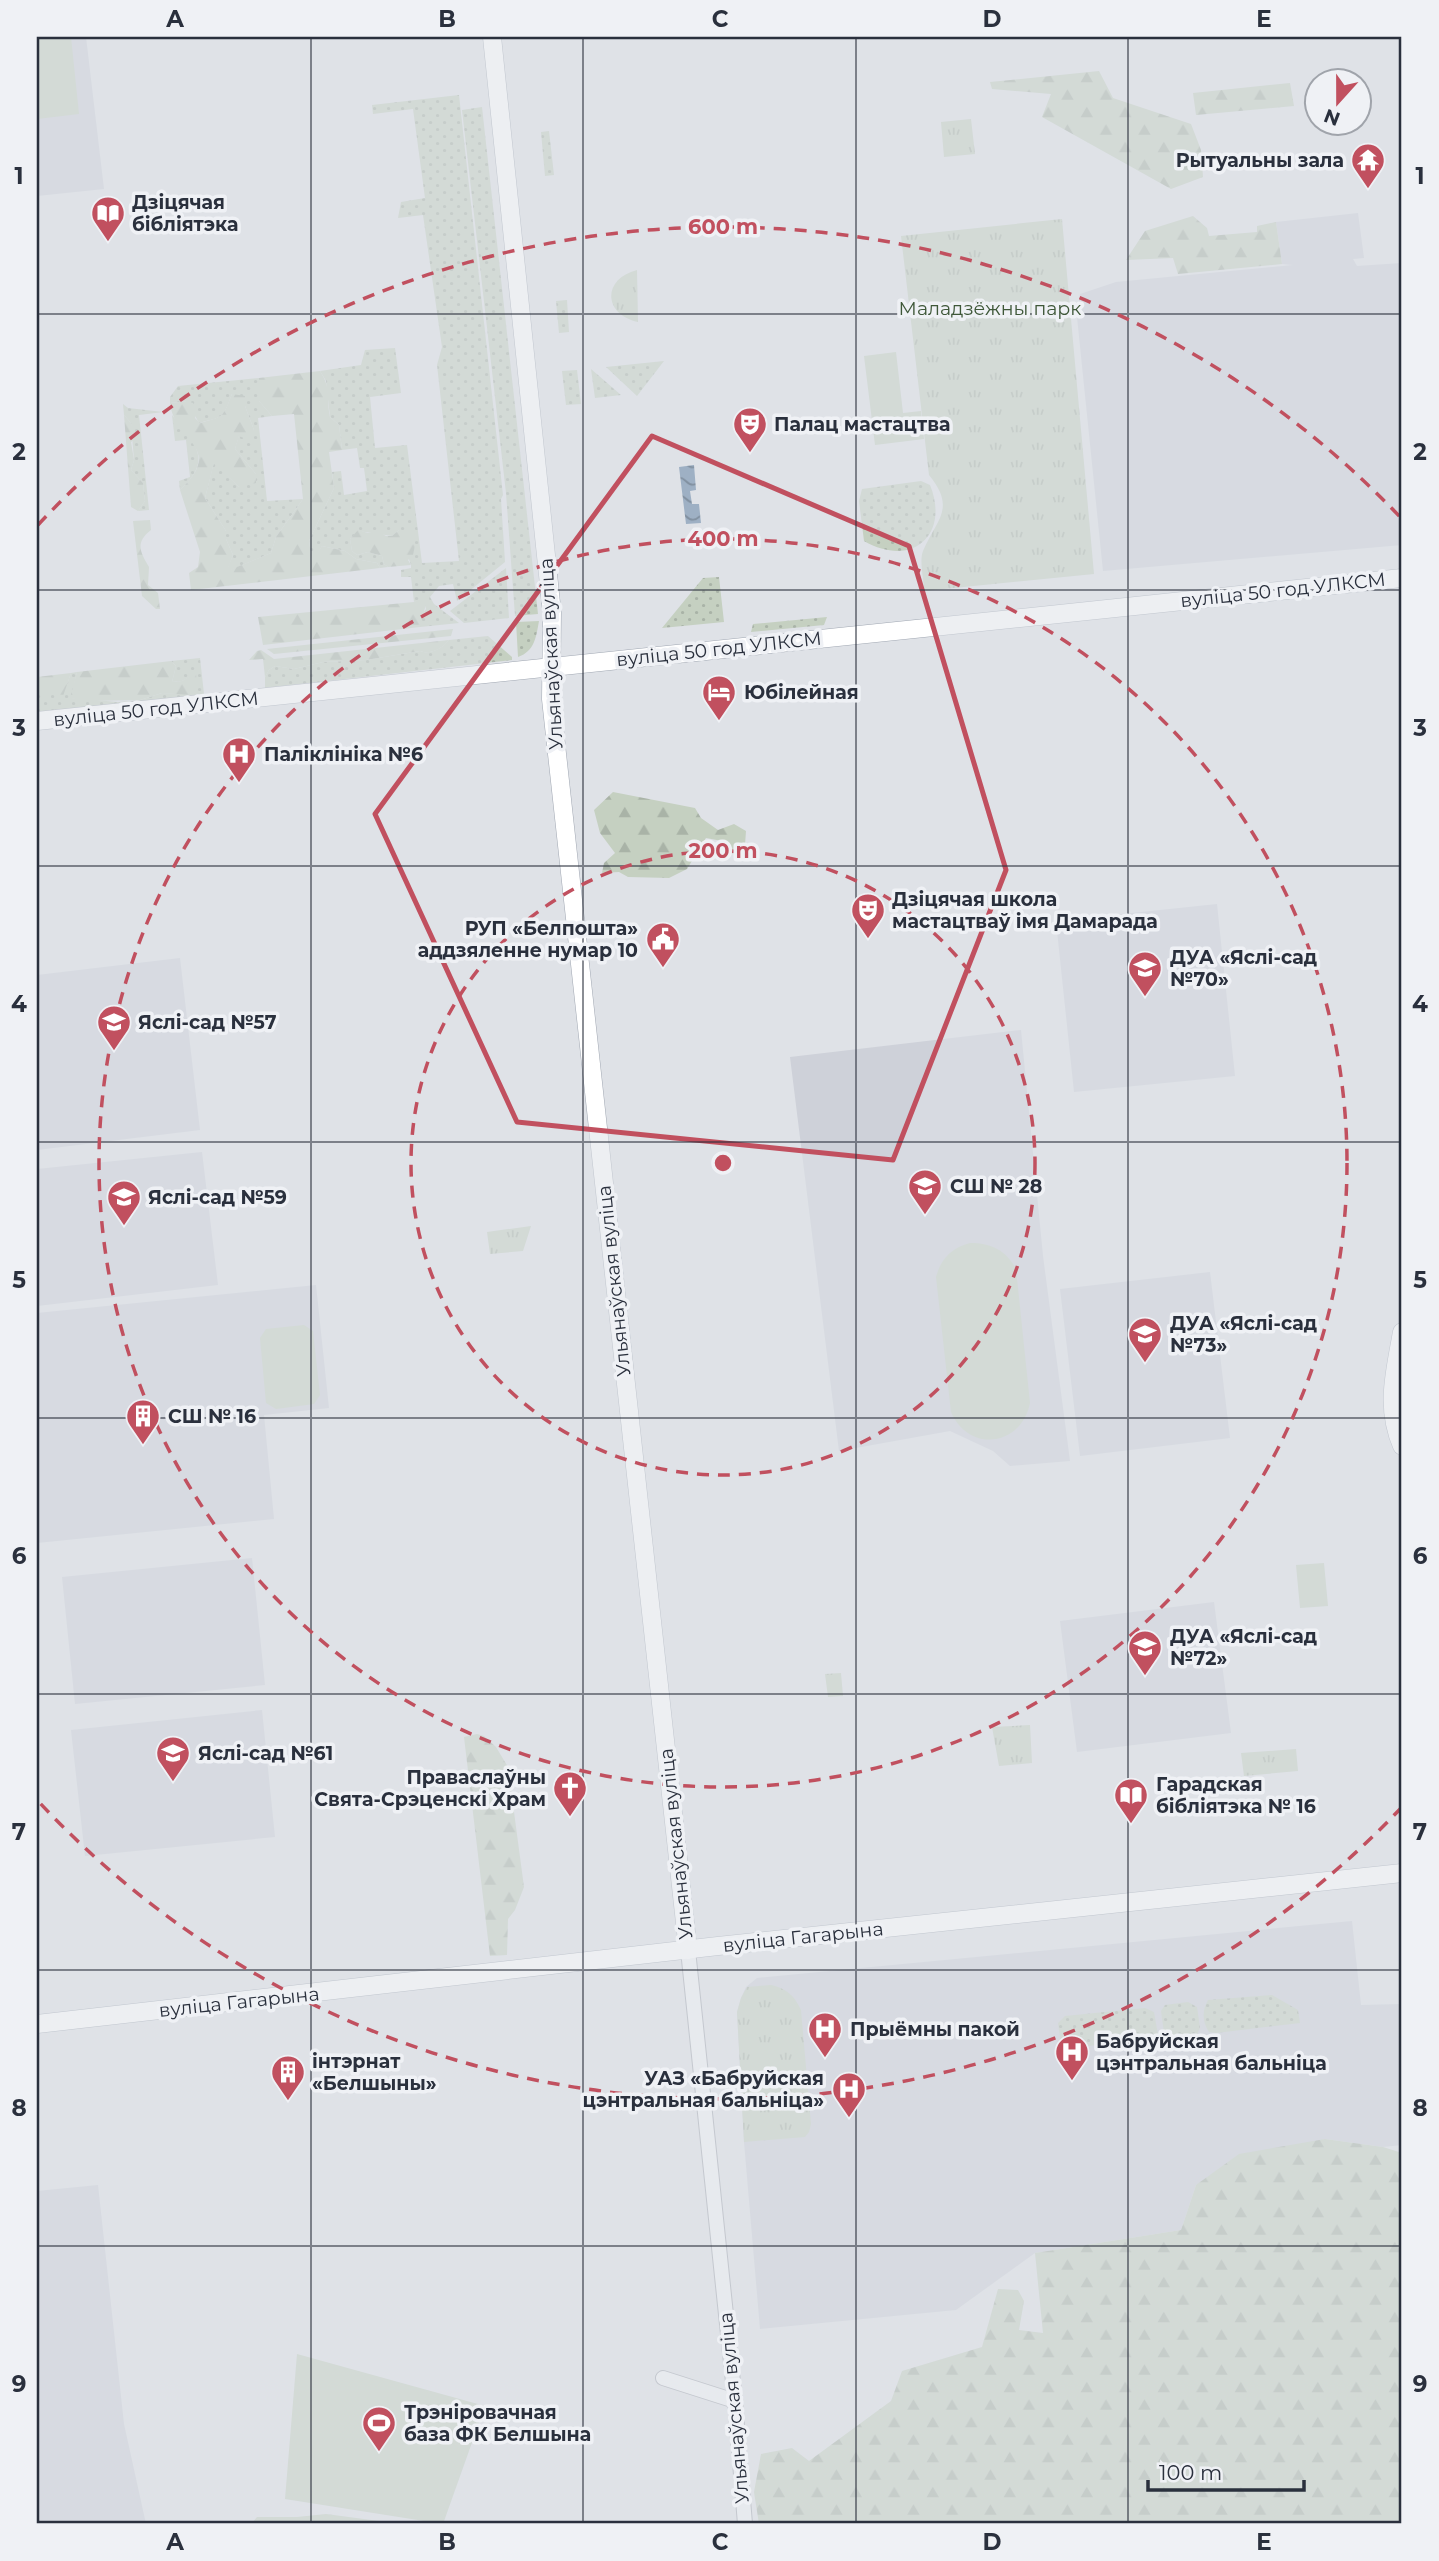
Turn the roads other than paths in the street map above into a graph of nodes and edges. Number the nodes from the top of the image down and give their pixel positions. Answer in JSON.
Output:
{"nodes":[{"id":1,"x":492,"y":37,"type":"edge"},
{"id":2,"x":1402,"y":578,"type":"edge"},
{"id":3,"x":552,"y":666,"type":"junction"},
{"id":4,"x":37,"y":721,"type":"edge"},
{"id":5,"x":1402,"y":1332,"type":"edge"},
{"id":6,"x":1402,"y":1446,"type":"edge"},
{"id":7,"x":1402,"y":1873,"type":"edge"},
{"id":8,"x":688,"y":1950,"type":"junction"},
{"id":9,"x":37,"y":2024,"type":"edge"},
{"id":10,"x":663,"y":2378,"type":"dead end"},
{"id":11,"x":735,"y":2401,"type":"junction"},
{"id":12,"x":745,"y":2524,"type":"edge"}],
"edges":[{"from":1,"to":3,"type":"main road","name":"Ульянаўская вуліца"},
{"from":2,"to":3,"type":"main road","name":"вуліца 50 год УЛКСМ"},
{"from":3,"to":4,"type":"main road","name":"вуліца 50 год УЛКСМ"},
{"from":3,"to":8,"type":"main road","name":"Ульянаўская вуліца"},
{"from":5,"to":6,"type":"main road"},
{"from":7,"to":8,"type":"main road","name":"вуліца Гагарына"},
{"from":8,"to":9,"type":"main road","name":"вуліца Гагарына"},
{"from":8,"to":11,"type":"street","name":"Ульянаўская вуліца"},
{"from":10,"to":11,"type":"street"},
{"from":11,"to":12,"type":"street","name":"Ульянаўская вуліца"}]}
